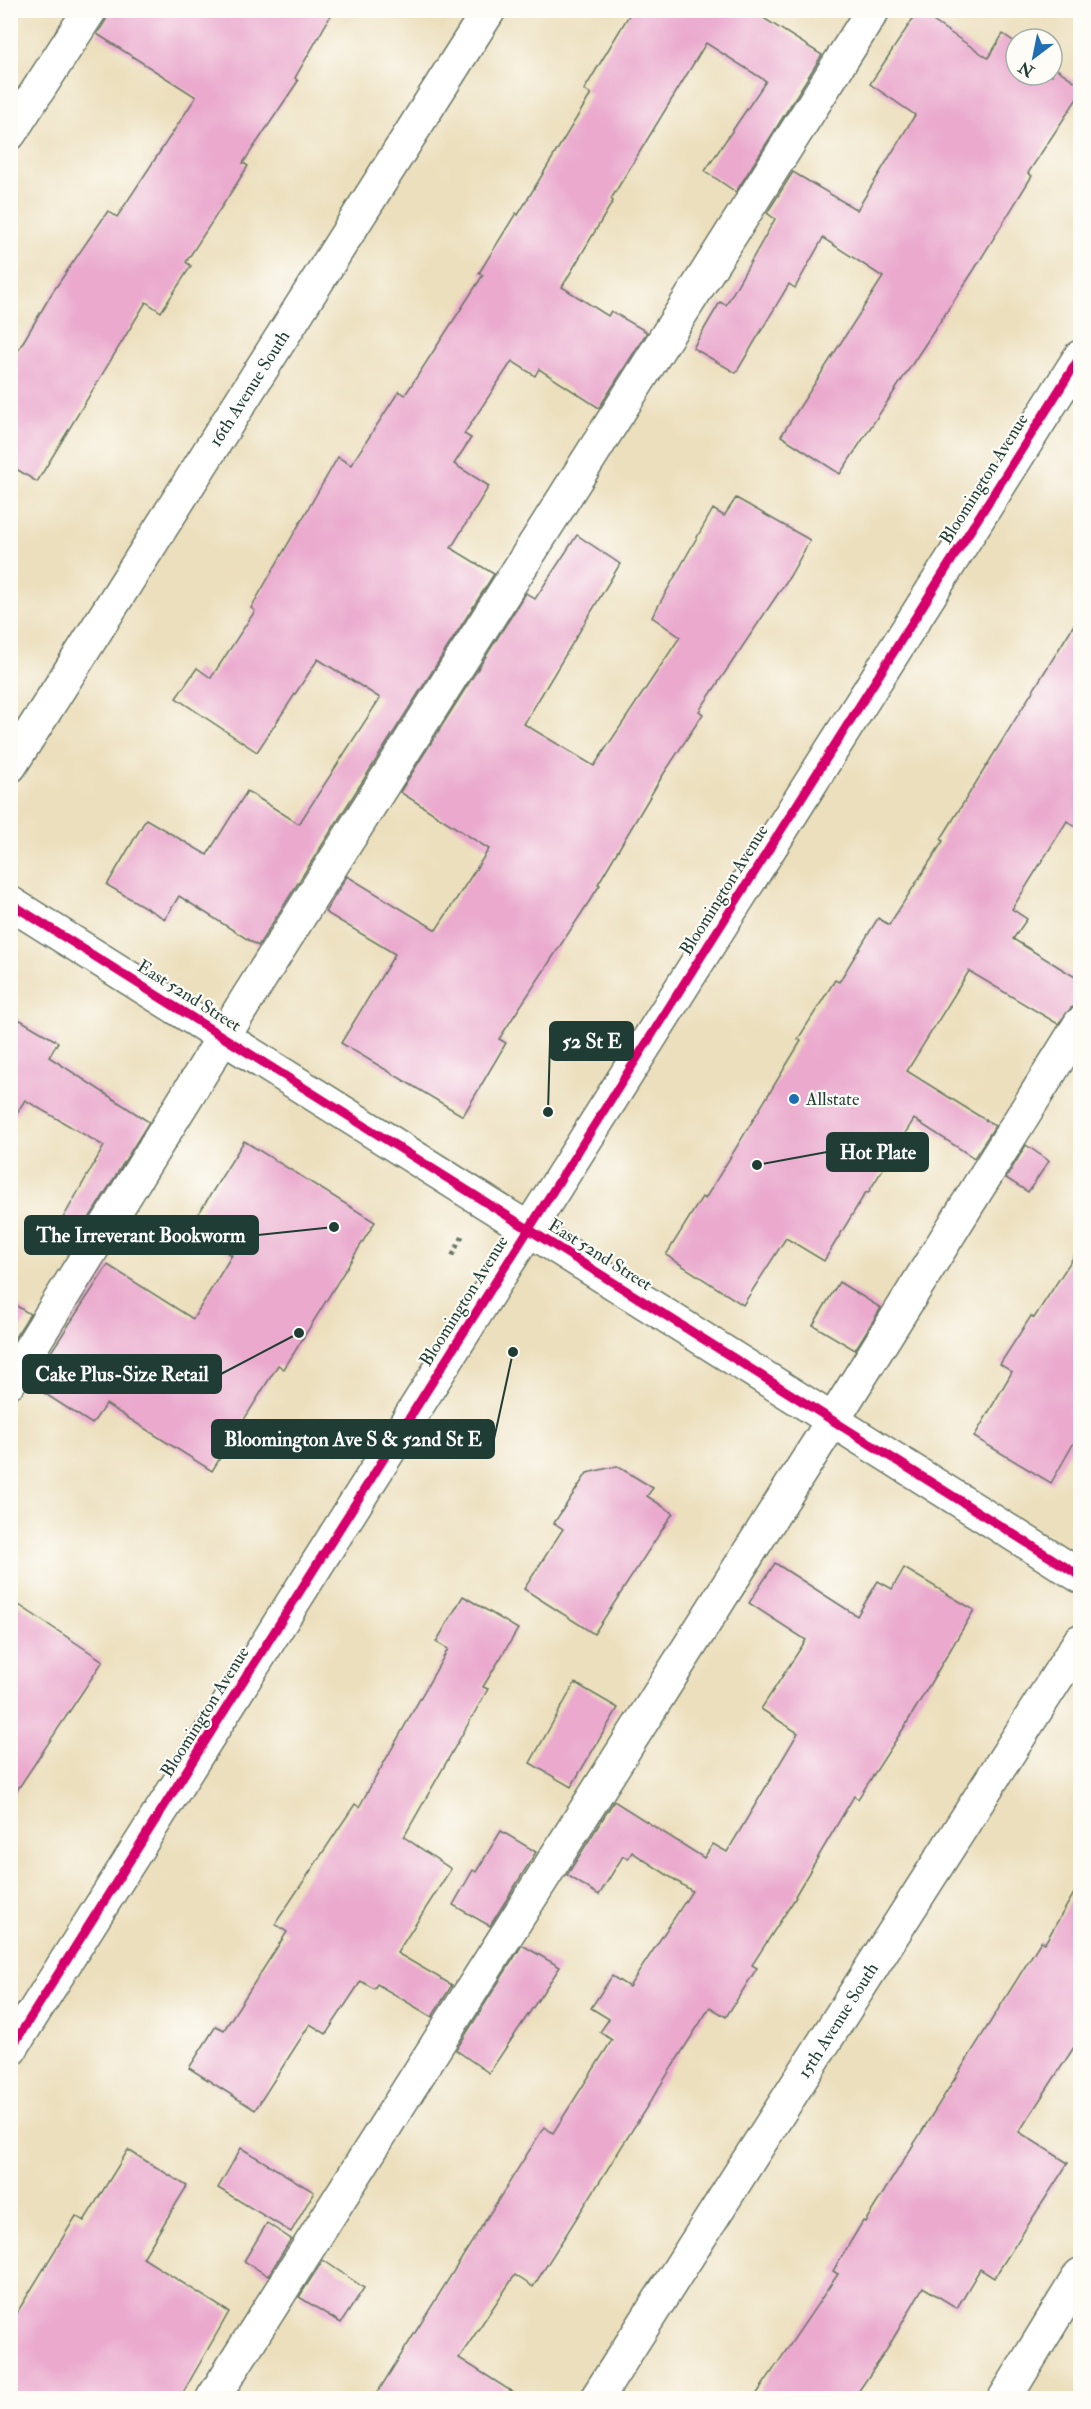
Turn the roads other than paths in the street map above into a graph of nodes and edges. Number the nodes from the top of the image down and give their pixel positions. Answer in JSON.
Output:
{"nodes":[{"id":1,"x":90,"y":10,"type":"edge"},
{"id":2,"x":489,"y":10,"type":"edge"},
{"id":3,"x":873,"y":10,"type":"edge"},
{"id":4,"x":10,"y":133,"type":"edge"},
{"id":5,"x":1080,"y":357,"type":"edge"},
{"id":6,"x":10,"y":766,"type":"edge"},
{"id":7,"x":10,"y":903,"type":"edge"},
{"id":8,"x":1080,"y":1024,"type":"edge"},
{"id":9,"x":224,"y":1037,"type":"junction"},
{"id":10,"x":529,"y":1230,"type":"junction"},
{"id":11,"x":10,"y":1381,"type":"edge"},
{"id":12,"x":833,"y":1420,"type":"junction"},
{"id":13,"x":1080,"y":1576,"type":"edge"},
{"id":14,"x":1080,"y":1641,"type":"edge"},
{"id":15,"x":10,"y":2050,"type":"edge"},
{"id":16,"x":1080,"y":2275,"type":"edge"},
{"id":17,"x":213,"y":2398,"type":"edge"},
{"id":18,"x":597,"y":2398,"type":"edge"},
{"id":19,"x":1005,"y":2398,"type":"edge"}],
"edges":[{"from":1,"to":4,"type":"street"},
{"from":2,"to":6,"type":"street","name":"16th Avenue South"},
{"from":3,"to":9,"type":"street"},
{"from":5,"to":10,"type":"street","name":"Bloomington Avenue"},
{"from":7,"to":9,"type":"street","name":"East 52nd Street"},
{"from":8,"to":12,"type":"street"},
{"from":9,"to":10,"type":"street","name":"East 52nd Street"},
{"from":9,"to":11,"type":"street"},
{"from":10,"to":12,"type":"street","name":"East 52nd Street"},
{"from":10,"to":15,"type":"street","name":"Bloomington Avenue"},
{"from":12,"to":13,"type":"street","name":"East 52nd Street"},
{"from":12,"to":17,"type":"street"},
{"from":14,"to":18,"type":"street","name":"15th Avenue South"},
{"from":16,"to":19,"type":"street"}]}
